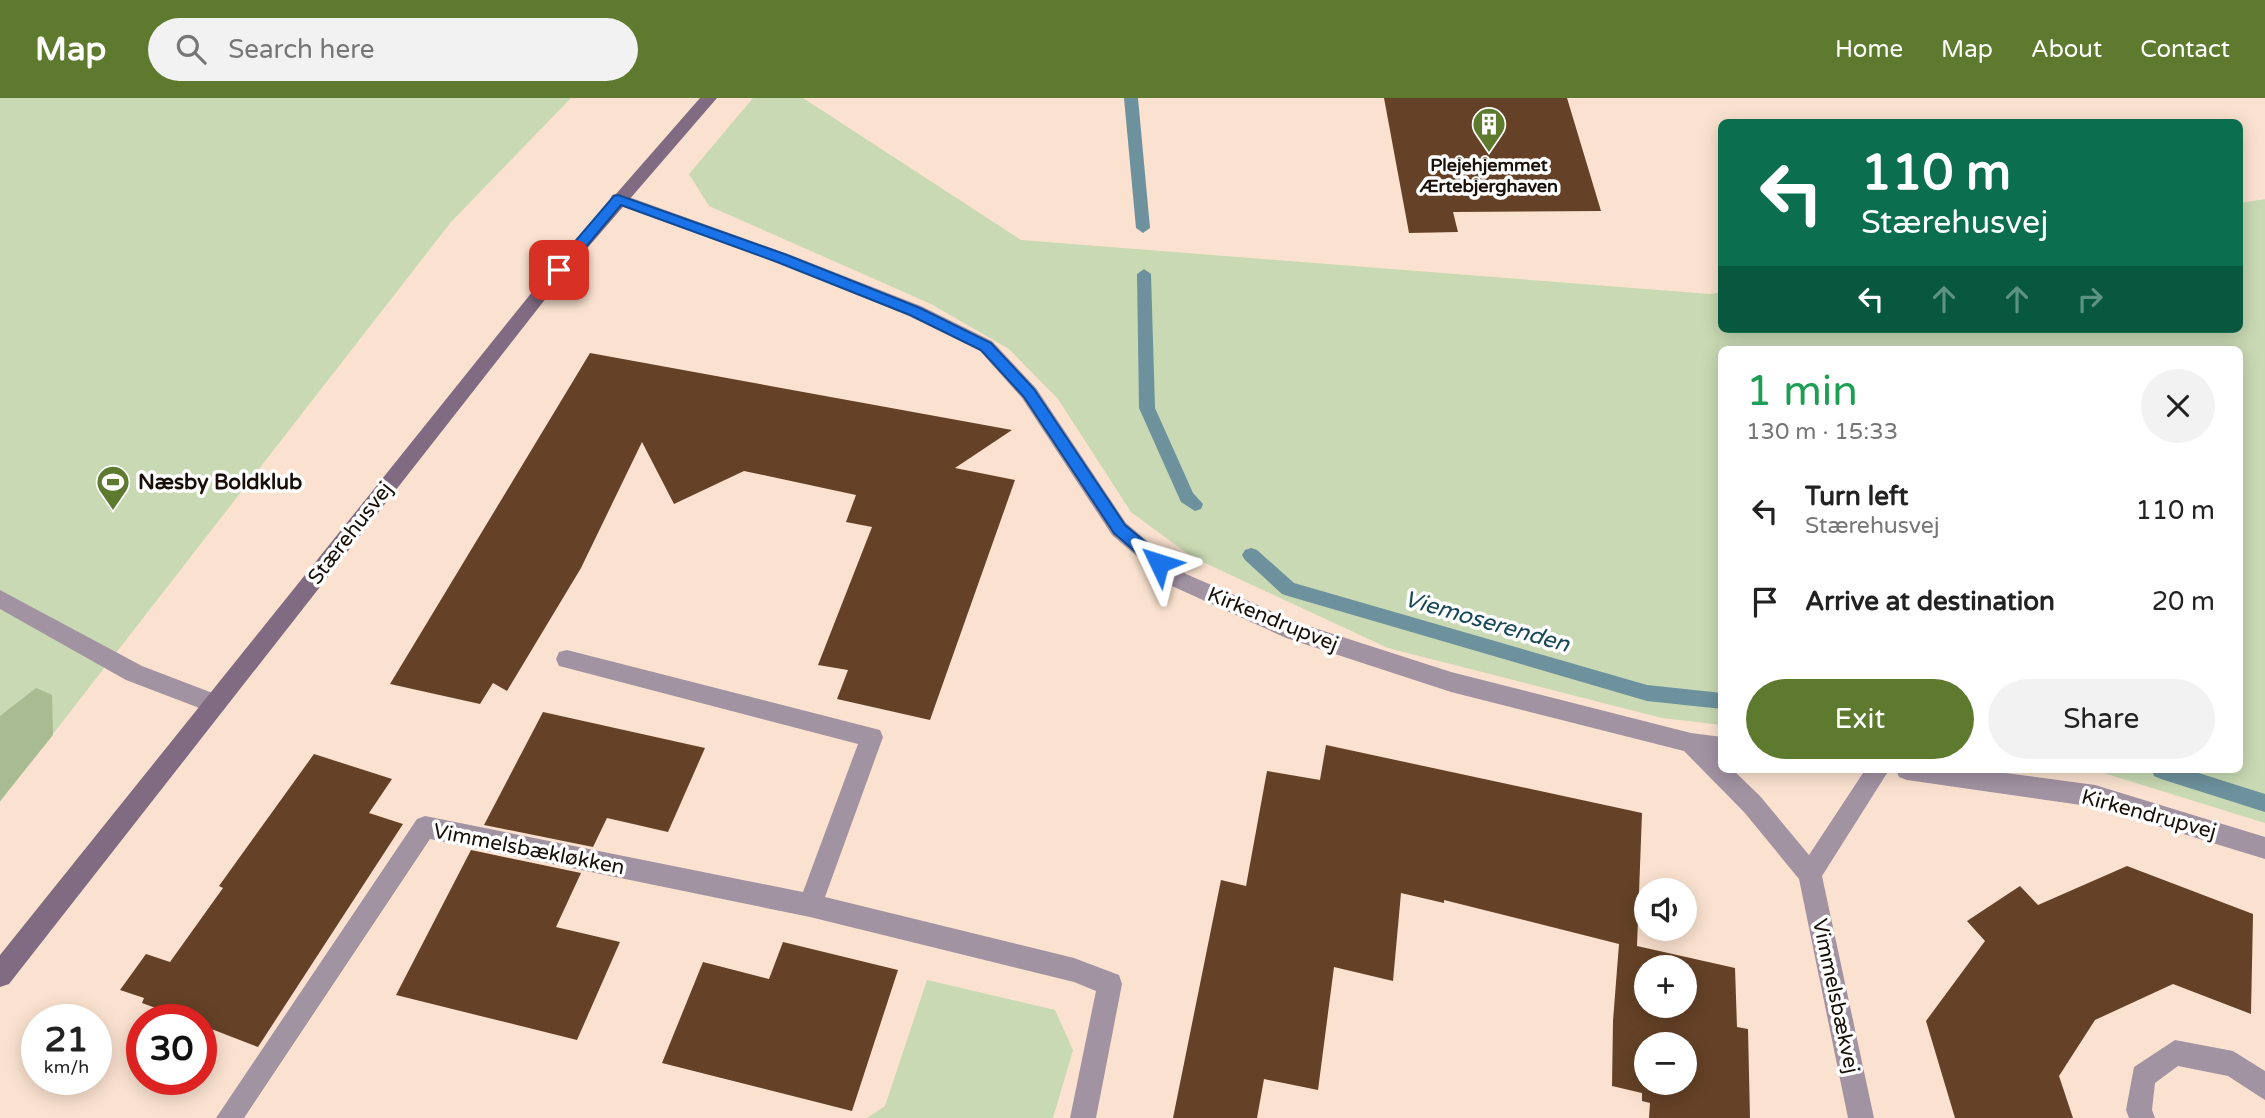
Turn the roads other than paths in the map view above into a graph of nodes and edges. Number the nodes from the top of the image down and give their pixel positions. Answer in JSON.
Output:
{"nodes":[{"id":1,"x":709,"y":98,"type":"edge"},
{"id":2,"x":618,"y":199,"type":"junction"},
{"id":3,"x":0,"y":598,"type":"edge"},
{"id":4,"x":567,"y":659,"type":"dead end"},
{"id":5,"x":215,"y":705,"type":"junction"},
{"id":6,"x":1691,"y":743,"type":"junction"},
{"id":7,"x":1718,"y":746,"type":"edge"},
{"id":8,"x":1718,"y":770,"type":"edge"},
{"id":9,"x":1721,"y":773,"type":"edge"},
{"id":10,"x":1876,"y":773,"type":"edge"},
{"id":11,"x":1929,"y":773,"type":"edge"},
{"id":12,"x":2265,"y":848,"type":"edge"},
{"id":13,"x":1810,"y":874,"type":"junction"},
{"id":14,"x":810,"y":905,"type":"junction"},
{"id":15,"x":0,"y":975,"type":"edge"},
{"id":16,"x":2265,"y":1087,"type":"edge"},
{"id":17,"x":229,"y":1118,"type":"edge"},
{"id":18,"x":1083,"y":1118,"type":"edge"},
{"id":19,"x":1861,"y":1118,"type":"edge"},
{"id":20,"x":2142,"y":1118,"type":"edge"}],
"edges":[{"from":1,"to":2,"type":"street","name":"Stærehusvej"},
{"from":2,"to":5,"type":"street","name":"Stærehusvej"},
{"from":2,"to":6,"type":"street","name":"Kirkendrupvej"},
{"from":3,"to":5,"type":"street"},
{"from":4,"to":14,"type":"street"},
{"from":5,"to":15,"type":"street","name":"Stærehusvej"},
{"from":6,"to":7,"type":"street","name":"Kirkendrupvej"},
{"from":6,"to":8,"type":"street","name":"Vimmelsbækvej"},
{"from":9,"to":13,"type":"street","name":"Vimmelsbækvej"},
{"from":10,"to":13,"type":"street"},
{"from":11,"to":12,"type":"street","name":"Kirkendrupvej"},
{"from":13,"to":19,"type":"street","name":"Vimmelsbækvej"},
{"from":14,"to":17,"type":"street","name":"Vimmelsbækløkken"},
{"from":14,"to":18,"type":"street","name":"Vimmelsbækløkken"},
{"from":16,"to":20,"type":"street"}]}
